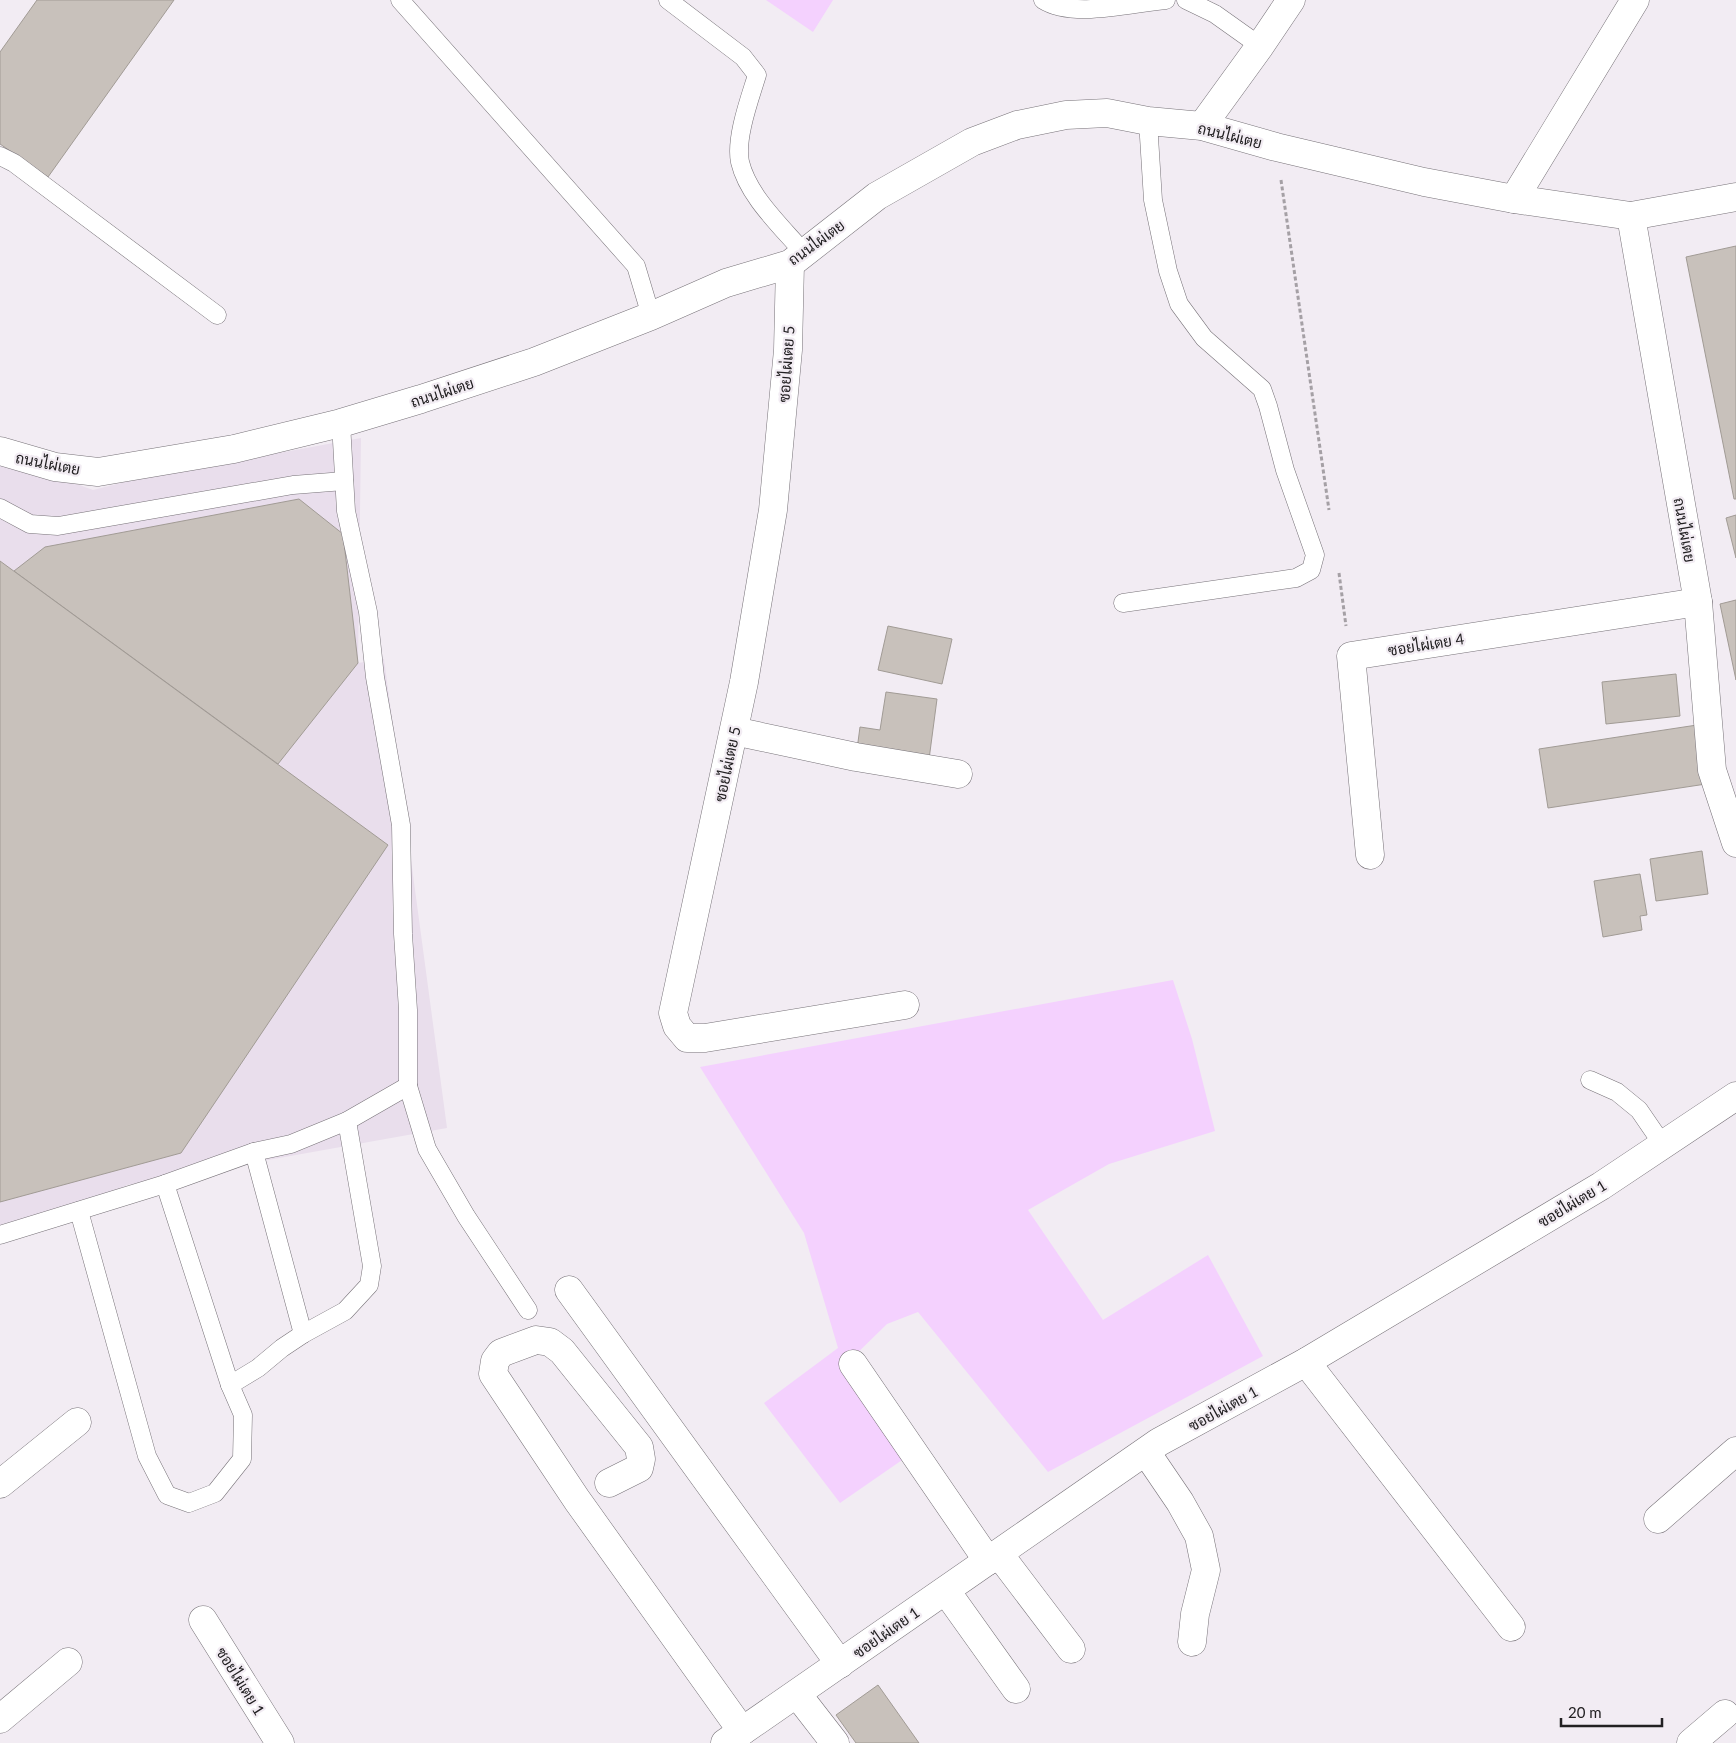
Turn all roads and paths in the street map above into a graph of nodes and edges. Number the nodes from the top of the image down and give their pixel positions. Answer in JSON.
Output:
{"nodes":[{"id":1,"x":400,"y":0,"type":"edge"},
{"id":2,"x":668,"y":0,"type":"edge"},
{"id":3,"x":1043,"y":0,"type":"edge"},
{"id":4,"x":1166,"y":0,"type":"edge"},
{"id":5,"x":1186,"y":0,"type":"edge"},
{"id":6,"x":1291,"y":0,"type":"edge"},
{"id":7,"x":1635,"y":0,"type":"edge"},
{"id":8,"x":1260,"y":46,"type":"junction"},
{"id":9,"x":1148,"y":121,"type":"junction"},
{"id":10,"x":1202,"y":126,"type":"junction"},
{"id":11,"x":1276,"y":147,"type":"junction"},
{"id":12,"x":0,"y":156,"type":"edge"},
{"id":13,"x":1736,"y":197,"type":"edge"},
{"id":14,"x":1514,"y":199,"type":"junction"},
{"id":15,"x":1630,"y":216,"type":"junction"},
{"id":16,"x":797,"y":258,"type":"junction"},
{"id":17,"x":217,"y":315,"type":"dead end"},
{"id":18,"x":651,"y":316,"type":"junction"},
{"id":19,"x":341,"y":423,"type":"junction"},
{"id":20,"x":0,"y":451,"type":"edge"},
{"id":21,"x":344,"y":481,"type":"junction"},
{"id":22,"x":0,"y":508,"type":"edge"},
{"id":23,"x":1331,"y":519,"type":"dead end"},
{"id":24,"x":1338,"y":568,"type":"dead end"},
{"id":25,"x":1698,"y":602,"type":"junction"},
{"id":26,"x":1123,"y":603,"type":"dead end"},
{"id":27,"x":1351,"y":656,"type":"junction"},
{"id":28,"x":734,"y":731,"type":"junction"},
{"id":29,"x":958,"y":774,"type":"dead end"},
{"id":30,"x":1736,"y":843,"type":"edge"},
{"id":31,"x":1370,"y":855,"type":"dead end"},
{"id":32,"x":905,"y":1005,"type":"dead end"},
{"id":33,"x":1590,"y":1080,"type":"dead end"},
{"id":34,"x":408,"y":1086,"type":"junction"},
{"id":35,"x":1736,"y":1096,"type":"edge"},
{"id":36,"x":347,"y":1120,"type":"junction"},
{"id":37,"x":1663,"y":1145,"type":"junction"},
{"id":38,"x":254,"y":1152,"type":"junction"},
{"id":39,"x":165,"y":1184,"type":"junction"},
{"id":40,"x":79,"y":1211,"type":"junction"},
{"id":41,"x":0,"y":1235,"type":"edge"},
{"id":42,"x":569,"y":1290,"type":"dead end"},
{"id":43,"x":528,"y":1310,"type":"dead end"},
{"id":44,"x":303,"y":1334,"type":"junction"},
{"id":45,"x":1306,"y":1362,"type":"junction"},
{"id":46,"x":853,"y":1364,"type":"dead end"},
{"id":47,"x":230,"y":1384,"type":"junction"},
{"id":48,"x":76,"y":1422,"type":"dead end"},
{"id":49,"x":1736,"y":1451,"type":"edge"},
{"id":50,"x":1146,"y":1452,"type":"junction"},
{"id":51,"x":609,"y":1483,"type":"dead end"},
{"id":52,"x":0,"y":1484,"type":"edge"},
{"id":53,"x":1658,"y":1519,"type":"dead end"},
{"id":54,"x":994,"y":1558,"type":"junction"},
{"id":55,"x":946,"y":1591,"type":"junction"},
{"id":56,"x":203,"y":1620,"type":"dead end"},
{"id":57,"x":1511,"y":1628,"type":"dead end"},
{"id":58,"x":1192,"y":1642,"type":"dead end"},
{"id":59,"x":1071,"y":1649,"type":"dead end"},
{"id":60,"x":68,"y":1662,"type":"dead end"},
{"id":61,"x":840,"y":1664,"type":"junction"},
{"id":62,"x":1016,"y":1689,"type":"dead end"},
{"id":63,"x":798,"y":1694,"type":"junction"},
{"id":64,"x":1725,"y":1714,"type":"dead end"},
{"id":65,"x":0,"y":1719,"type":"edge"},
{"id":66,"x":734,"y":1737,"type":"edge"},
{"id":67,"x":280,"y":1743,"type":"edge"},
{"id":68,"x":835,"y":1743,"type":"edge"},
{"id":69,"x":1691,"y":1743,"type":"edge"}],
"edges":[{"from":1,"to":18,"type":"lane"},
{"from":2,"to":16,"type":"lane"},
{"from":3,"to":4,"type":"lane"},
{"from":5,"to":8,"type":"lane"},
{"from":6,"to":8,"type":"street"},
{"from":7,"to":14,"type":"street"},
{"from":8,"to":10,"type":"street"},
{"from":9,"to":10,"type":"street","name":"ถนนไผ่เตย"},
{"from":9,"to":16,"type":"street","name":"ถนนไผ่เตย"},
{"from":9,"to":26,"type":"lane"},
{"from":10,"to":11,"type":"street","name":"ถนนไผ่เตย"},
{"from":11,"to":14,"type":"street","name":"ถนนไผ่เตย"},
{"from":11,"to":23,"type":"path"},
{"from":12,"to":17,"type":"lane"},
{"from":13,"to":15,"type":"street","name":"ถนนไผ่เตย"},
{"from":14,"to":15,"type":"street","name":"ถนนไผ่เตย"},
{"from":15,"to":25,"type":"street","name":"ถนนไผ่เตย"},
{"from":16,"to":18,"type":"street","name":"ถนนไผ่เตย"},
{"from":16,"to":28,"type":"street","name":"ซอยไผ่เตย 5"},
{"from":18,"to":19,"type":"street","name":"ถนนไผ่เตย"},
{"from":19,"to":20,"type":"street","name":"ถนนไผ่เตย"},
{"from":19,"to":21,"type":"lane"},
{"from":21,"to":22,"type":"lane"},
{"from":21,"to":34,"type":"lane"},
{"from":24,"to":27,"type":"path"},
{"from":25,"to":27,"type":"street","name":"ซอยไผ่เตย 4"},
{"from":25,"to":30,"type":"street","name":"ถนนไผ่เตย"},
{"from":27,"to":31,"type":"street"},
{"from":28,"to":29,"type":"street"},
{"from":28,"to":32,"type":"street","name":"ซอยไผ่เตย 5"},
{"from":33,"to":37,"type":"lane"},
{"from":34,"to":36,"type":"lane"},
{"from":34,"to":43,"type":"lane"},
{"from":35,"to":37,"type":"street","name":"ซอยไผ่เตย 1"},
{"from":36,"to":38,"type":"lane"},
{"from":36,"to":44,"type":"lane"},
{"from":37,"to":45,"type":"street","name":"ซอยไผ่เตย 1"},
{"from":38,"to":39,"type":"lane"},
{"from":38,"to":44,"type":"lane"},
{"from":39,"to":40,"type":"lane"},
{"from":39,"to":47,"type":"lane"},
{"from":40,"to":41,"type":"lane"},
{"from":40,"to":47,"type":"lane"},
{"from":42,"to":61,"type":"street"},
{"from":44,"to":47,"type":"lane"},
{"from":45,"to":50,"type":"street","name":"ซอยไผ่เตย 1"},
{"from":45,"to":57,"type":"street"},
{"from":46,"to":54,"type":"street"},
{"from":48,"to":52,"type":"street"},
{"from":49,"to":53,"type":"street"},
{"from":50,"to":54,"type":"street","name":"ซอยไผ่เตย 1"},
{"from":50,"to":58,"type":"street"},
{"from":51,"to":66,"type":"street"},
{"from":54,"to":55,"type":"street","name":"ซอยไผ่เตย 1"},
{"from":54,"to":59,"type":"street"},
{"from":55,"to":61,"type":"street","name":"ซอยไผ่เตย 1"},
{"from":55,"to":62,"type":"street"},
{"from":56,"to":67,"type":"street","name":"ซอยไผ่เตย 1"},
{"from":60,"to":65,"type":"street"},
{"from":61,"to":63,"type":"street","name":"ซอยไผ่เตย 1"},
{"from":63,"to":66,"type":"street","name":"ซอยไผ่เตย 1"},
{"from":63,"to":68,"type":"street"},
{"from":64,"to":69,"type":"street"}]}
